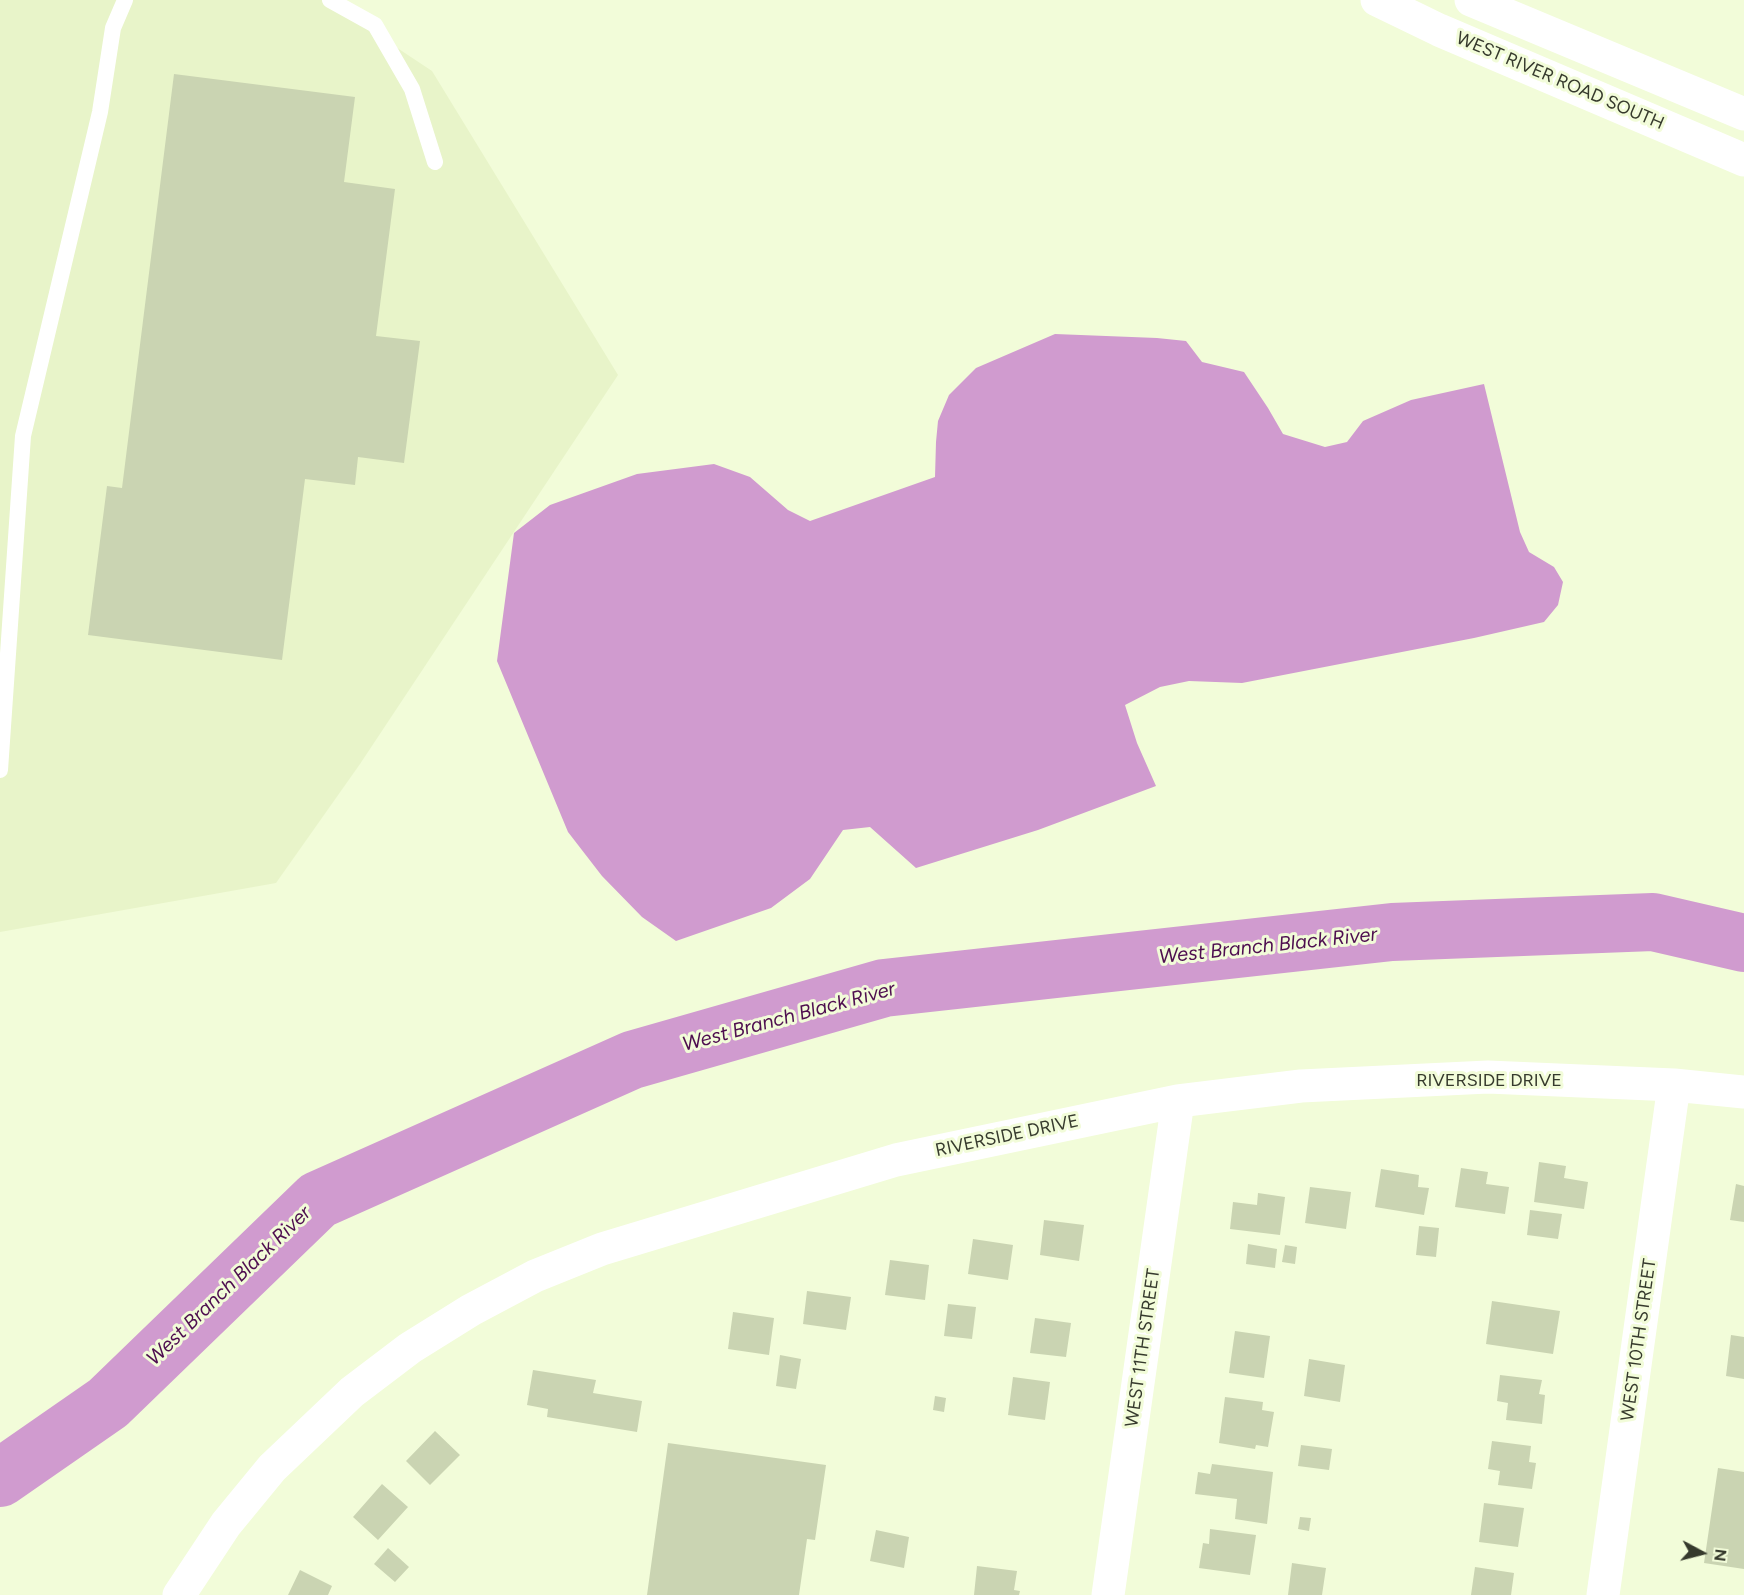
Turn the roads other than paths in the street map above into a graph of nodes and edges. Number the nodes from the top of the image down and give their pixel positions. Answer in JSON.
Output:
{"nodes":[{"id":1,"x":125,"y":0,"type":"edge"},
{"id":2,"x":330,"y":0,"type":"edge"},
{"id":3,"x":1377,"y":0,"type":"edge"},
{"id":4,"x":1471,"y":0,"type":"edge"},
{"id":5,"x":1744,"y":114,"type":"edge"},
{"id":6,"x":1744,"y":160,"type":"edge"},
{"id":7,"x":435,"y":162,"type":"dead end"},
{"id":8,"x":0,"y":770,"type":"edge"},
{"id":9,"x":1674,"y":1085,"type":"junction"},
{"id":10,"x":1744,"y":1092,"type":"edge"},
{"id":11,"x":1178,"y":1101,"type":"junction"},
{"id":12,"x":179,"y":1595,"type":"edge"},
{"id":13,"x":1108,"y":1595,"type":"edge"},
{"id":14,"x":1602,"y":1595,"type":"edge"}],
"edges":[{"from":1,"to":8,"type":"lane"},
{"from":2,"to":7,"type":"lane"},
{"from":3,"to":6,"type":"street","name":"WEST RIVER ROAD SOUTH"},
{"from":4,"to":5,"type":"street"},
{"from":9,"to":10,"type":"street","name":"RIVERSIDE DRIVE"},
{"from":9,"to":11,"type":"street","name":"RIVERSIDE DRIVE"},
{"from":9,"to":14,"type":"street","name":"WEST 10TH STREET"},
{"from":11,"to":12,"type":"street","name":"RIVERSIDE DRIVE"},
{"from":11,"to":13,"type":"street","name":"WEST 11TH STREET"}]}
